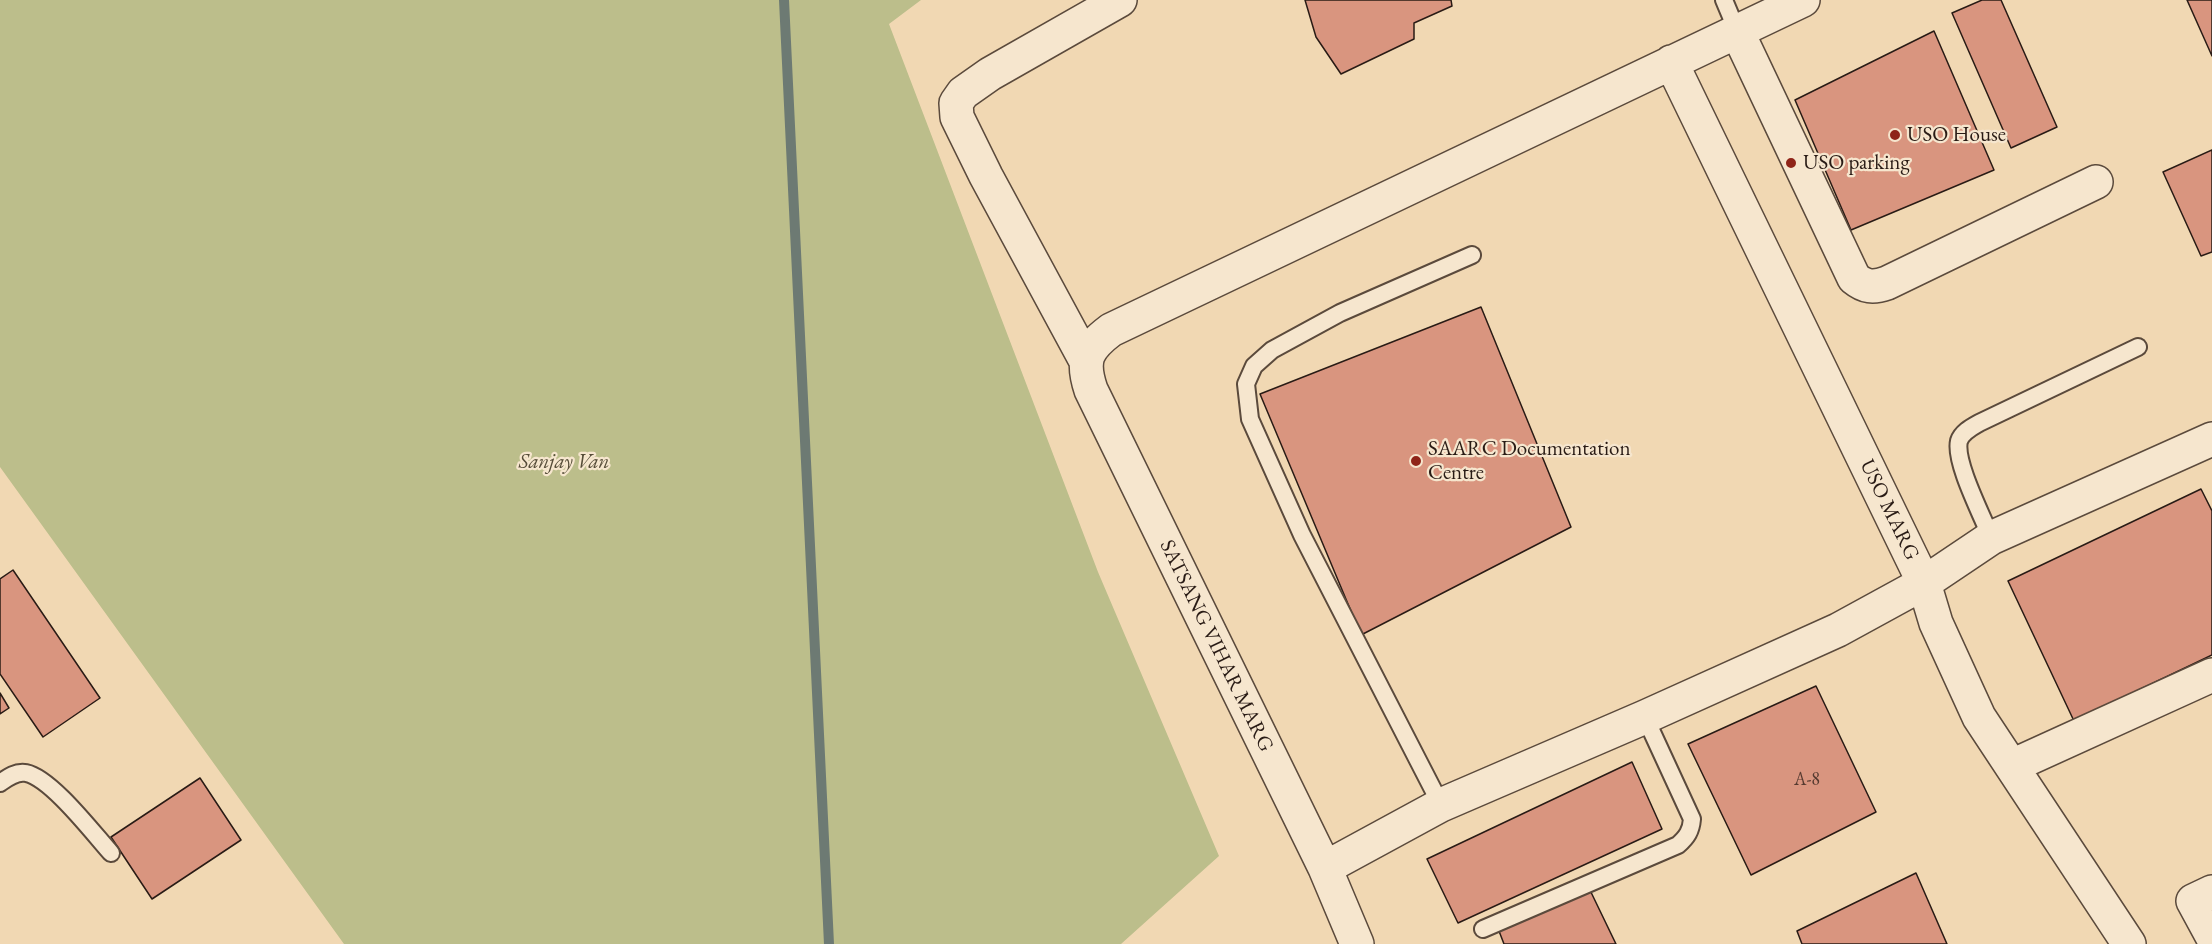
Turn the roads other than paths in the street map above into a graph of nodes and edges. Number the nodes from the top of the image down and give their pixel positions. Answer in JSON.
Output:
{"nodes":[{"id":1,"x":1120,"y":0,"type":"edge"},
{"id":2,"x":1724,"y":0,"type":"edge"},
{"id":3,"x":1803,"y":0,"type":"edge"},
{"id":4,"x":1737,"y":31,"type":"junction"},
{"id":5,"x":1671,"y":62,"type":"junction"},
{"id":6,"x":2096,"y":182,"type":"dead end"},
{"id":7,"x":1472,"y":255,"type":"dead end"},
{"id":8,"x":2138,"y":347,"type":"dead end"},
{"id":9,"x":1088,"y":354,"type":"junction"},
{"id":10,"x":2212,"y":439,"type":"edge"},
{"id":11,"x":1991,"y":538,"type":"junction"},
{"id":12,"x":1924,"y":583,"type":"junction"},
{"id":13,"x":2212,"y":675,"type":"edge"},
{"id":14,"x":1645,"y":717,"type":"junction"},
{"id":15,"x":2012,"y":766,"type":"junction"},
{"id":16,"x":0,"y":783,"type":"edge"},
{"id":17,"x":1441,"y":805,"type":"junction"},
{"id":18,"x":111,"y":853,"type":"dead end"},
{"id":19,"x":1324,"y":868,"type":"junction"},
{"id":20,"x":2212,"y":892,"type":"edge"},
{"id":21,"x":1483,"y":929,"type":"dead end"},
{"id":22,"x":2212,"y":936,"type":"edge"},
{"id":23,"x":1357,"y":944,"type":"edge"},
{"id":24,"x":2129,"y":944,"type":"edge"}],
"edges":[{"from":1,"to":9,"type":"street","name":"SATSANG VIHAR MARG"},
{"from":2,"to":4,"type":"lane"},
{"from":3,"to":4,"type":"street"},
{"from":4,"to":5,"type":"street"},
{"from":4,"to":6,"type":"street"},
{"from":5,"to":9,"type":"street"},
{"from":5,"to":12,"type":"street","name":"USO MARG"},
{"from":7,"to":17,"type":"lane"},
{"from":8,"to":11,"type":"lane"},
{"from":9,"to":19,"type":"street","name":"SATSANG VIHAR MARG"},
{"from":10,"to":11,"type":"street"},
{"from":11,"to":12,"type":"street"},
{"from":12,"to":14,"type":"street"},
{"from":12,"to":15,"type":"street","name":"USO MARG"},
{"from":13,"to":15,"type":"street"},
{"from":14,"to":17,"type":"street"},
{"from":14,"to":21,"type":"lane"},
{"from":15,"to":24,"type":"street","name":"USO MARG"},
{"from":16,"to":18,"type":"lane"},
{"from":17,"to":19,"type":"street"},
{"from":19,"to":23,"type":"street","name":"SATSANG VIHAR MARG"},
{"from":20,"to":22,"type":"street"}]}
